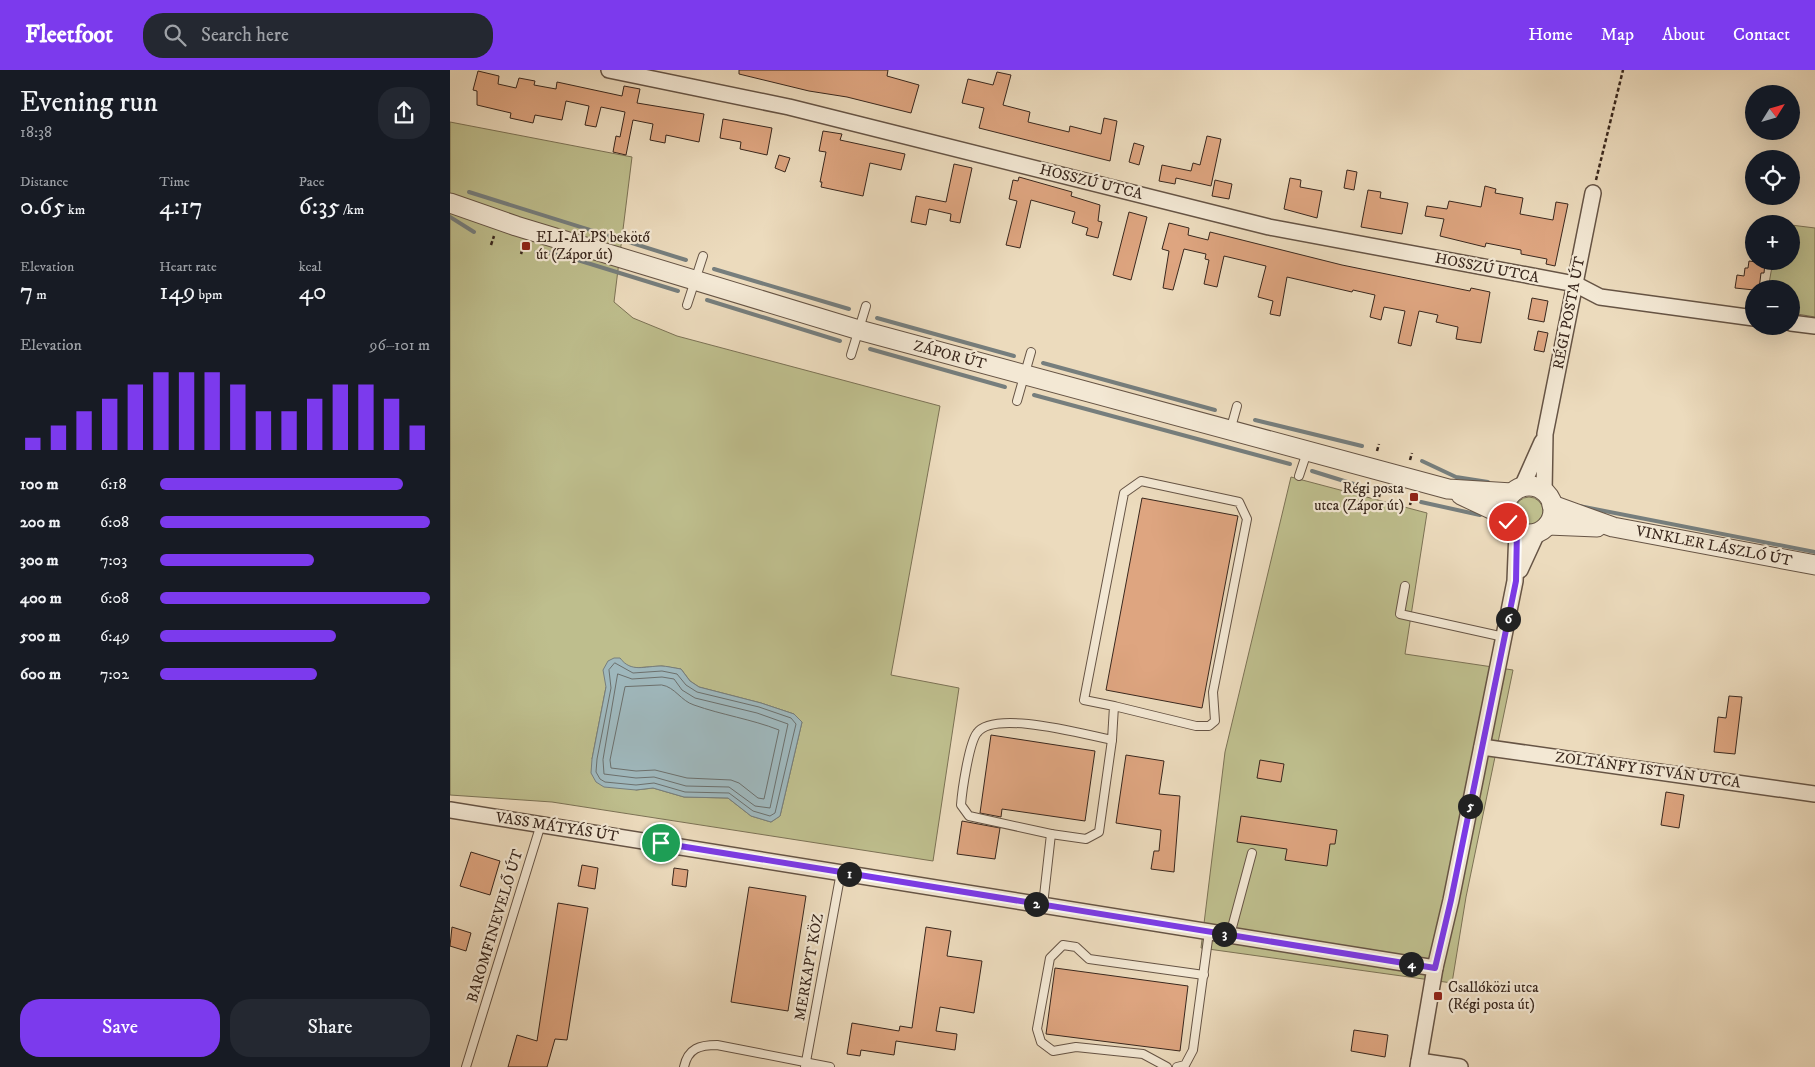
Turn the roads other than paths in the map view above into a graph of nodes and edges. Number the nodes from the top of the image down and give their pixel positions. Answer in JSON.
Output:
{"nodes":[{"id":1,"x":609,"y":70,"type":"edge"},
{"id":2,"x":1593,"y":192,"type":"road end"},
{"id":3,"x":452,"y":203,"type":"edge"},
{"id":4,"x":703,"y":256,"type":"dead end"},
{"id":5,"x":695,"y":280,"type":"junction"},
{"id":6,"x":1575,"y":284,"type":"junction"},
{"id":7,"x":688,"y":305,"type":"dead end"},
{"id":8,"x":866,"y":306,"type":"dead end"},
{"id":9,"x":1745,"y":317,"type":"edge"},
{"id":10,"x":1800,"y":324,"type":"edge"},
{"id":11,"x":1815,"y":326,"type":"edge"},
{"id":12,"x":859,"y":330,"type":"junction"},
{"id":13,"x":1030,"y":352,"type":"dead end"},
{"id":14,"x":851,"y":355,"type":"dead end"},
{"id":15,"x":1024,"y":375,"type":"junction"},
{"id":16,"x":1016,"y":401,"type":"dead end"},
{"id":17,"x":1237,"y":406,"type":"dead end"},
{"id":18,"x":1230,"y":431,"type":"junction"},
{"id":19,"x":1545,"y":434,"type":"junction"},
{"id":20,"x":1307,"y":452,"type":"junction"},
{"id":21,"x":1299,"y":476,"type":"dead end"},
{"id":22,"x":1448,"y":489,"type":"junction"},
{"id":23,"x":1517,"y":490,"type":"junction"},
{"id":24,"x":1548,"y":498,"type":"junction"},
{"id":25,"x":1511,"y":523,"type":"junction"},
{"id":26,"x":1613,"y":527,"type":"junction"},
{"id":27,"x":1542,"y":529,"type":"junction"},
{"id":28,"x":1815,"y":565,"type":"edge"},
{"id":29,"x":1516,"y":581,"type":"junction"},
{"id":30,"x":1405,"y":586,"type":"dead end"},
{"id":31,"x":1504,"y":637,"type":"junction"},
{"id":32,"x":1114,"y":706,"type":"junction"},
{"id":33,"x":1112,"y":740,"type":"junction"},
{"id":34,"x":1482,"y":747,"type":"junction"},
{"id":35,"x":1815,"y":794,"type":"edge"},
{"id":36,"x":450,"y":810,"type":"edge"},
{"id":37,"x":541,"y":824,"type":"junction"},
{"id":38,"x":1050,"y":834,"type":"junction"},
{"id":39,"x":1252,"y":853,"type":"dead end"},
{"id":40,"x":841,"y":872,"type":"junction"},
{"id":41,"x":1043,"y":905,"type":"junction"},
{"id":42,"x":1210,"y":932,"type":"junction"},
{"id":43,"x":1230,"y":935,"type":"junction"},
{"id":44,"x":1435,"y":968,"type":"junction"},
{"id":45,"x":1204,"y":976,"type":"junction"},
{"id":46,"x":1418,"y":1064,"type":"edge"},
{"id":47,"x":806,"y":1065,"type":"edge"},
{"id":48,"x":466,"y":1066,"type":"edge"},
{"id":49,"x":684,"y":1067,"type":"edge"},
{"id":50,"x":830,"y":1067,"type":"edge"},
{"id":51,"x":1167,"y":1067,"type":"edge"},
{"id":52,"x":1177,"y":1067,"type":"edge"},
{"id":53,"x":1460,"y":1067,"type":"edge"}],
"edges":[{"from":1,"to":6,"type":"street","name":"HOSSZÚ UTCA"},
{"from":2,"to":6,"type":"street","name":"RÉGI POSTA ÚT"},
{"from":3,"to":5,"type":"street","name":"ZÁPOR ÚT"},
{"from":4,"to":5,"type":"lane"},
{"from":5,"to":7,"type":"lane"},
{"from":5,"to":12,"type":"street","name":"ZÁPOR ÚT"},
{"from":6,"to":9,"type":"street","name":"HOSSZÚ UTCA"},
{"from":6,"to":19,"type":"street","name":"RÉGI POSTA ÚT"},
{"from":8,"to":12,"type":"lane"},
{"from":10,"to":11,"type":"street"},
{"from":12,"to":14,"type":"lane"},
{"from":12,"to":15,"type":"street","name":"ZÁPOR ÚT"},
{"from":13,"to":15,"type":"lane"},
{"from":15,"to":16,"type":"lane"},
{"from":15,"to":18,"type":"street","name":"ZÁPOR ÚT"},
{"from":17,"to":18,"type":"lane"},
{"from":18,"to":20,"type":"street","name":"ZÁPOR ÚT"},
{"from":19,"to":23,"type":"street","name":"RÉGI POSTA ÚT"},
{"from":19,"to":24,"type":"street","name":"RÉGI POSTA ÚT"},
{"from":20,"to":21,"type":"lane"},
{"from":20,"to":22,"type":"street","name":"ZÁPOR ÚT"},
{"from":22,"to":23,"type":"street","name":"ZÁPOR ÚT"},
{"from":22,"to":25,"type":"street","name":"ZÁPOR ÚT"},
{"from":23,"to":24,"type":"street"},
{"from":23,"to":25,"type":"street"},
{"from":24,"to":26,"type":"street","name":"VINKLER LÁSZLÓ ÚT"},
{"from":24,"to":27,"type":"street"},
{"from":25,"to":27,"type":"street"},
{"from":25,"to":29,"type":"street"},
{"from":26,"to":27,"type":"street","name":"VINKLER LÁSZLÓ ÚT"},
{"from":26,"to":28,"type":"street","name":"VINKLER LÁSZLÓ ÚT"},
{"from":27,"to":29,"type":"street"},
{"from":29,"to":31,"type":"street"},
{"from":30,"to":31,"type":"lane"},
{"from":31,"to":34,"type":"street"},
{"from":32,"to":32,"type":"lane"},
{"from":32,"to":33,"type":"lane"},
{"from":33,"to":38,"type":"lane"},
{"from":33,"to":38,"type":"lane"},
{"from":34,"to":35,"type":"street","name":"ZOLTÁNFY ISTVÁN UTCA"},
{"from":34,"to":44,"type":"street"},
{"from":36,"to":37,"type":"street","name":"VASS MÁTYÁS ÚT"},
{"from":37,"to":40,"type":"street","name":"VASS MÁTYÁS ÚT"},
{"from":37,"to":48,"type":"lane","name":"BAROMFINEVELŐ ÚT"},
{"from":38,"to":41,"type":"lane"},
{"from":39,"to":43,"type":"lane"},
{"from":40,"to":41,"type":"street","name":"VASS MÁTYÁS ÚT"},
{"from":40,"to":47,"type":"lane","name":"MERKAPT KÖZ"},
{"from":41,"to":42,"type":"street","name":"VASS MÁTYÁS ÚT"},
{"from":42,"to":43,"type":"street","name":"VASS MÁTYÁS ÚT"},
{"from":42,"to":45,"type":"lane"},
{"from":43,"to":44,"type":"street","name":"VASS MÁTYÁS ÚT"},
{"from":44,"to":46,"type":"street"},
{"from":45,"to":51,"type":"lane"},
{"from":45,"to":52,"type":"lane"},
{"from":46,"to":53,"type":"street"},
{"from":47,"to":49,"type":"lane"},
{"from":47,"to":50,"type":"lane"}]}
